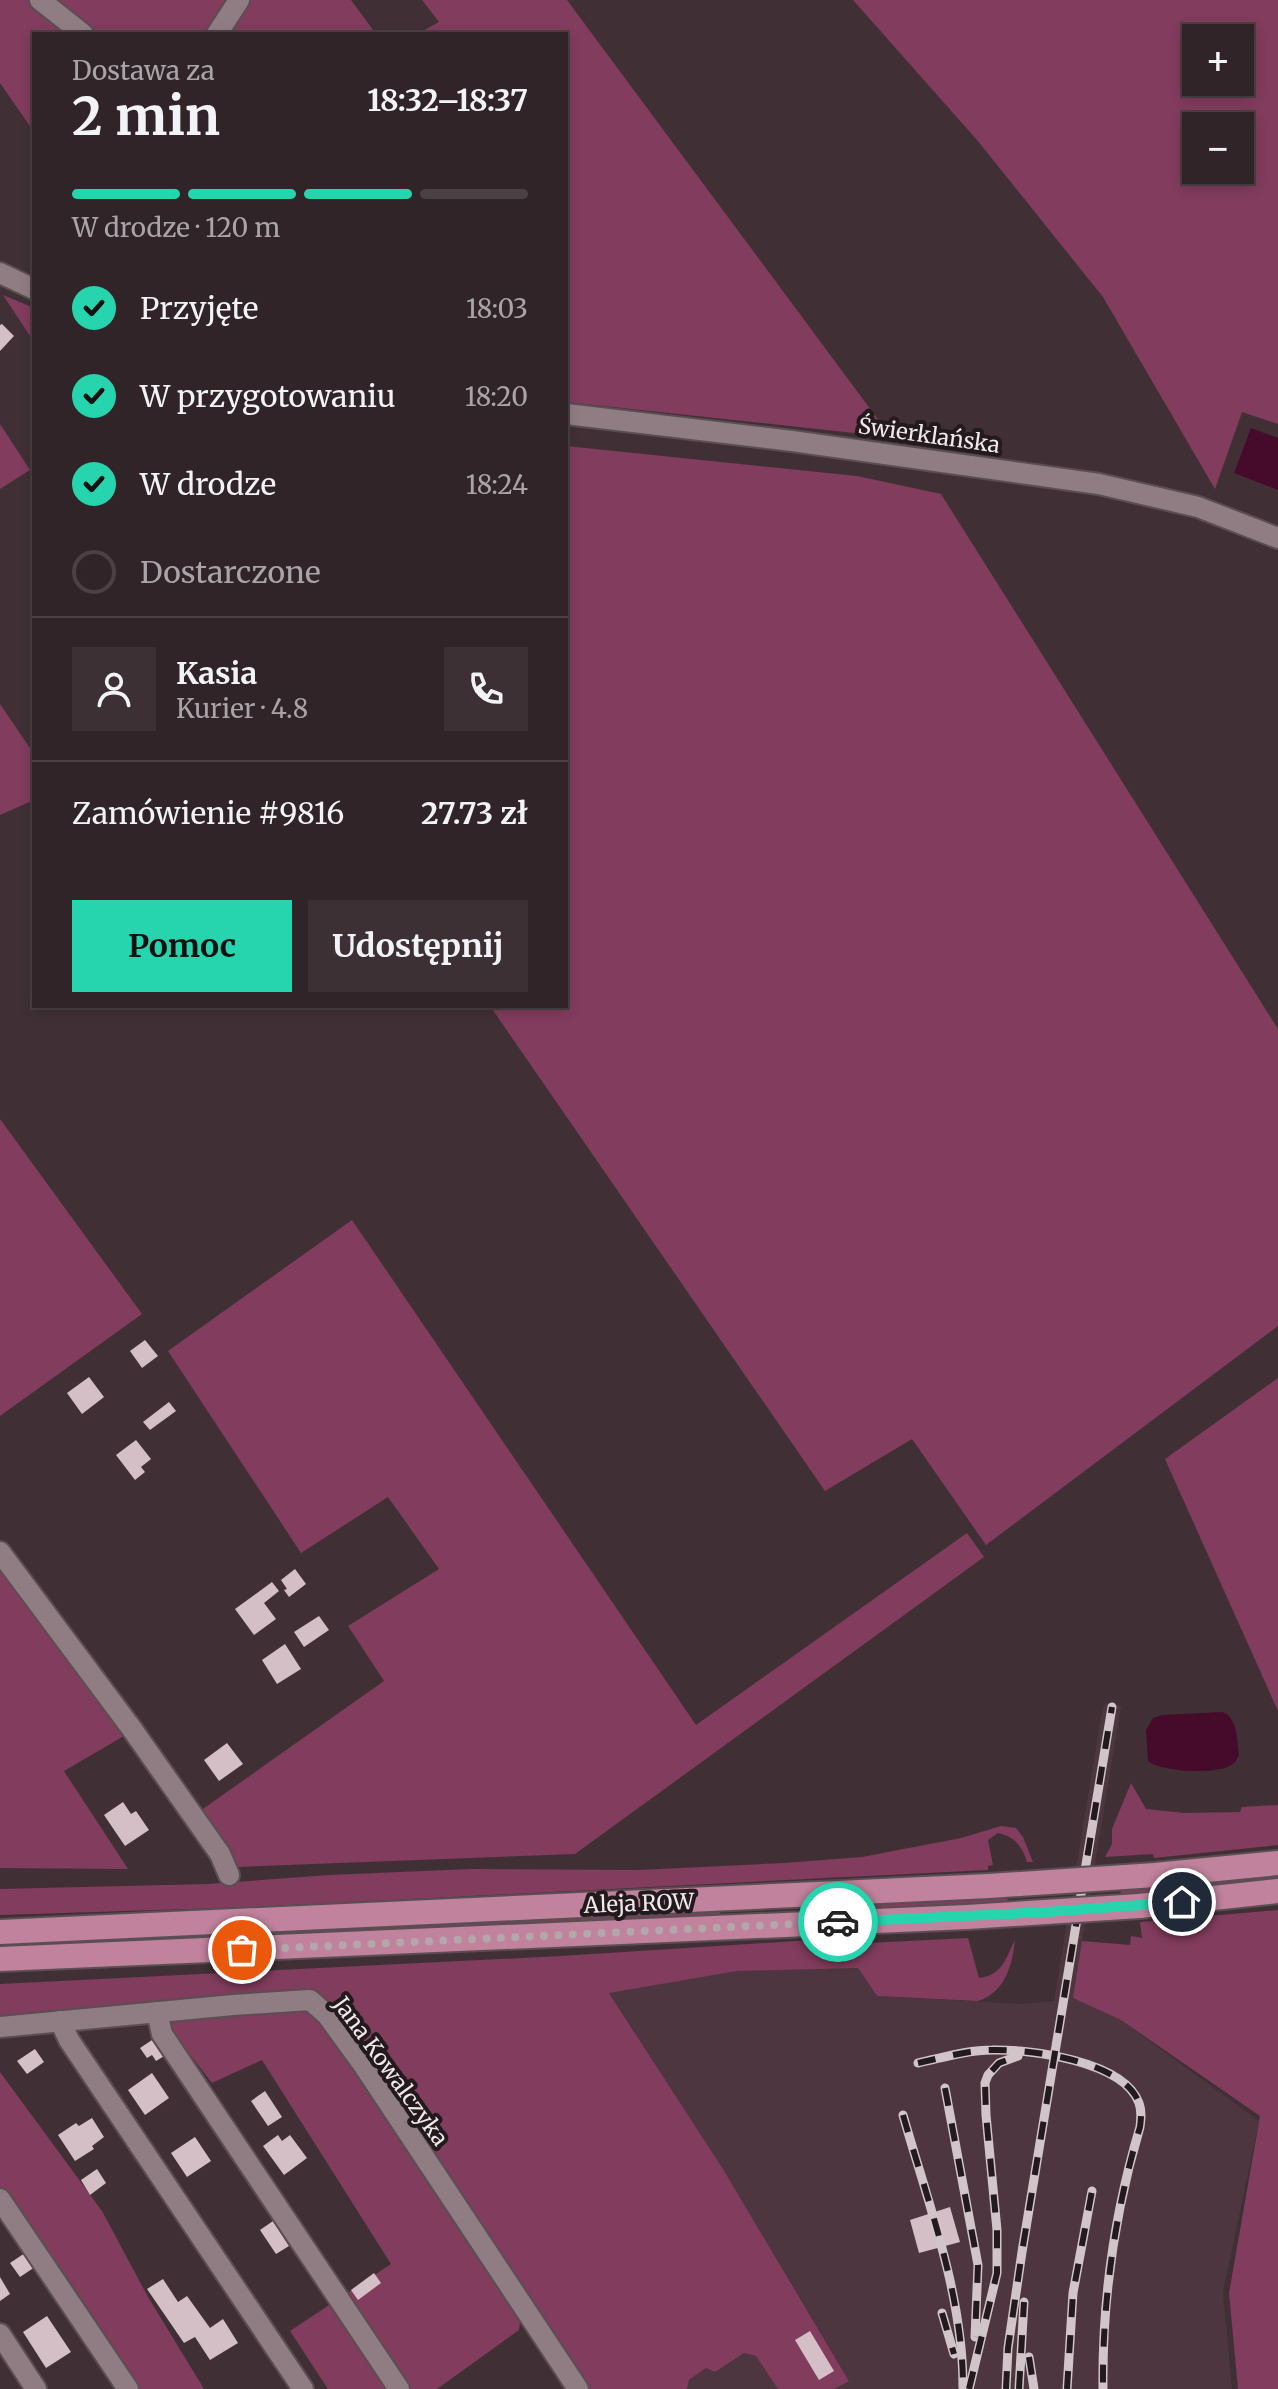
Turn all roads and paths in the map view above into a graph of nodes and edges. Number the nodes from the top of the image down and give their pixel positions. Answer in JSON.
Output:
{"nodes":[{"id":1,"x":40,"y":0,"type":"edge"},
{"id":2,"x":239,"y":0,"type":"edge"},
{"id":3,"x":80,"y":32,"type":"edge"},
{"id":4,"x":218,"y":32,"type":"edge"},
{"id":5,"x":0,"y":273,"type":"edge"},
{"id":6,"x":32,"y":288,"type":"edge"},
{"id":7,"x":568,"y":414,"type":"edge"},
{"id":8,"x":1278,"y":538,"type":"edge"},
{"id":9,"x":0,"y":1552,"type":"edge"},
{"id":10,"x":1278,"y":1863,"type":"edge"},
{"id":11,"x":229,"y":1875,"type":"dead end"},
{"id":12,"x":1278,"y":1891,"type":"edge"},
{"id":13,"x":0,"y":1932,"type":"edge"},
{"id":14,"x":0,"y":1959,"type":"edge"},
{"id":15,"x":157,"y":2012,"type":"junction"},
{"id":16,"x":60,"y":2021,"type":"junction"},
{"id":17,"x":0,"y":2027,"type":"edge"},
{"id":18,"x":0,"y":2199,"type":"edge"},
{"id":19,"x":0,"y":2334,"type":"edge"},
{"id":20,"x":36,"y":2389,"type":"edge"},
{"id":21,"x":128,"y":2389,"type":"edge"},
{"id":22,"x":303,"y":2389,"type":"edge"},
{"id":23,"x":399,"y":2389,"type":"edge"},
{"id":24,"x":578,"y":2389,"type":"edge"}],
"edges":[{"from":1,"to":3,"type":"street"},
{"from":2,"to":4,"type":"street"},
{"from":5,"to":6,"type":"street"},
{"from":7,"to":8,"type":"street","name":"Świerklańska"},
{"from":9,"to":11,"type":"street"},
{"from":10,"to":13,"type":"main road","name":"Aleja ROW","bridge":true},
{"from":12,"to":14,"type":"main road","name":"Aleja ROW","bridge":true},
{"from":15,"to":16,"type":"street","name":"Jana Kowalczyka"},
{"from":15,"to":23,"type":"street"},
{"from":15,"to":24,"type":"street","name":"Jana Kowalczyka"},
{"from":16,"to":17,"type":"street","name":"Jana Kowalczyka"},
{"from":16,"to":22,"type":"street"},
{"from":18,"to":21,"type":"street"},
{"from":19,"to":20,"type":"street"}]}
